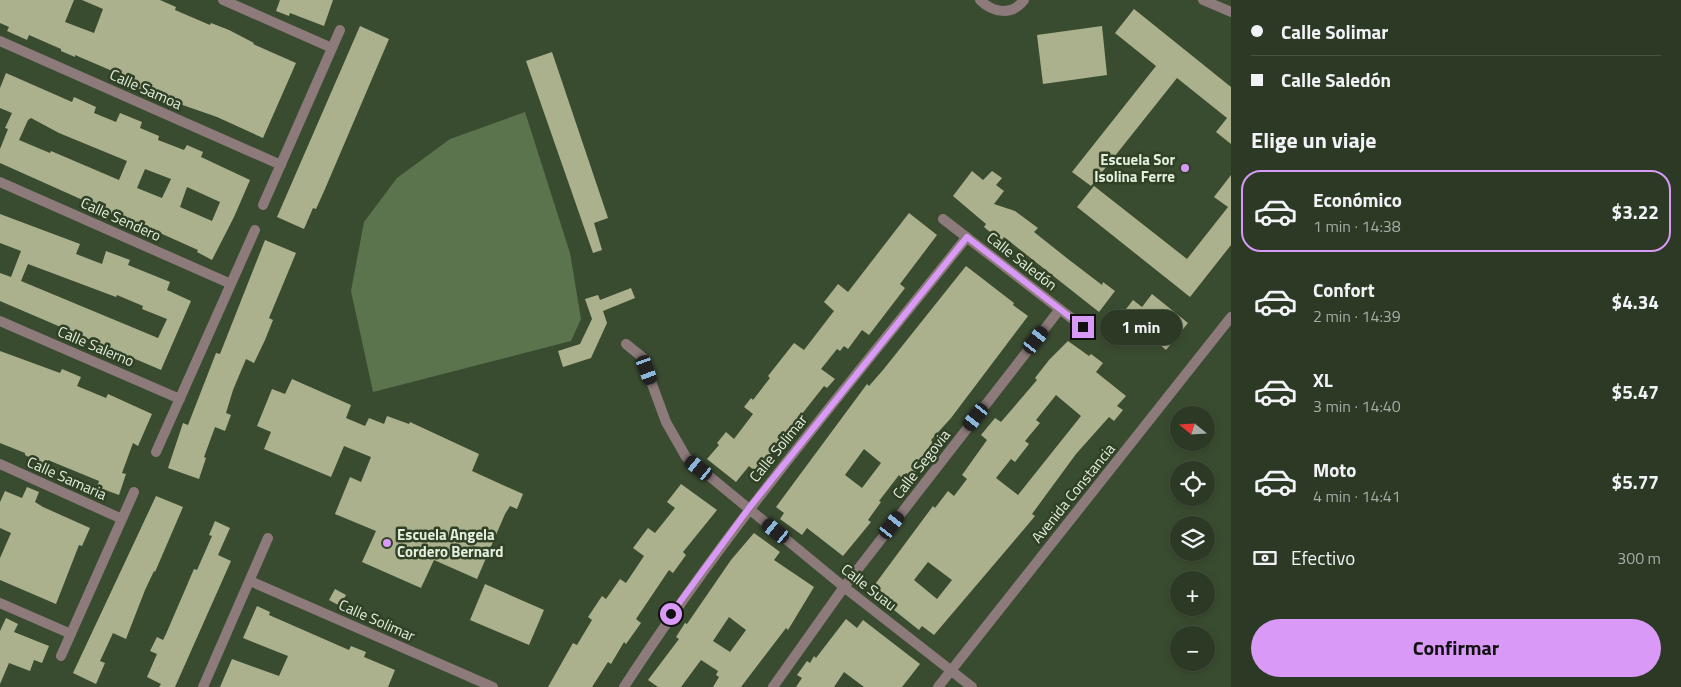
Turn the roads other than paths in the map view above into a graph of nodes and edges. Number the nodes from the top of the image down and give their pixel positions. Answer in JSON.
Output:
{"nodes":[{"id":1,"x":223,"y":0,"type":"edge"},
{"id":2,"x":980,"y":0,"type":"edge"},
{"id":3,"x":1033,"y":0,"type":"edge"},
{"id":4,"x":1203,"y":0,"type":"edge"},
{"id":5,"x":1022,"y":3,"type":"edge"},
{"id":6,"x":1231,"y":12,"type":"edge"},
{"id":7,"x":340,"y":30,"type":"dead end"},
{"id":8,"x":0,"y":41,"type":"edge"},
{"id":9,"x":332,"y":48,"type":"junction"},
{"id":10,"x":281,"y":165,"type":"junction"},
{"id":11,"x":0,"y":182,"type":"edge"},
{"id":12,"x":263,"y":205,"type":"dead end"},
{"id":13,"x":943,"y":219,"type":"dead end"},
{"id":14,"x":254,"y":230,"type":"dead end"},
{"id":15,"x":967,"y":237,"type":"junction"},
{"id":16,"x":231,"y":284,"type":"junction"},
{"id":17,"x":1060,"y":309,"type":"junction"},
{"id":18,"x":1231,"y":317,"type":"edge"},
{"id":19,"x":0,"y":321,"type":"edge"},
{"id":20,"x":1083,"y":327,"type":"dead end"},
{"id":21,"x":626,"y":344,"type":"dead end"},
{"id":22,"x":180,"y":399,"type":"junction"},
{"id":23,"x":156,"y":452,"type":"dead end"},
{"id":24,"x":0,"y":464,"type":"edge"},
{"id":25,"x":134,"y":492,"type":"dead end"},
{"id":26,"x":749,"y":508,"type":"junction"},
{"id":27,"x":122,"y":519,"type":"junction"},
{"id":28,"x":268,"y":538,"type":"dead end"},
{"id":29,"x":250,"y":581,"type":"junction"},
{"id":30,"x":844,"y":587,"type":"junction"},
{"id":31,"x":0,"y":604,"type":"edge"},
{"id":32,"x":70,"y":634,"type":"junction"},
{"id":33,"x":61,"y":656,"type":"dead end"},
{"id":34,"x":950,"y":670,"type":"junction"},
{"id":35,"x":203,"y":687,"type":"edge"},
{"id":36,"x":493,"y":687,"type":"edge"},
{"id":37,"x":624,"y":687,"type":"edge"},
{"id":38,"x":773,"y":687,"type":"edge"},
{"id":39,"x":938,"y":687,"type":"edge"},
{"id":40,"x":972,"y":687,"type":"edge"}],
"edges":[{"from":1,"to":9,"type":"street"},
{"from":2,"to":5,"type":"street"},
{"from":3,"to":5,"type":"street"},
{"from":4,"to":6,"type":"street"},
{"from":7,"to":9,"type":"street"},
{"from":8,"to":10,"type":"street","name":"Calle Samoa"},
{"from":9,"to":10,"type":"street"},
{"from":10,"to":12,"type":"street"},
{"from":11,"to":16,"type":"street","name":"Calle Sendero"},
{"from":13,"to":15,"type":"street","name":"Calle Saledón"},
{"from":14,"to":16,"type":"street"},
{"from":15,"to":17,"type":"street","name":"Calle Saledón"},
{"from":15,"to":26,"type":"street","name":"Calle Solimar"},
{"from":16,"to":22,"type":"street"},
{"from":17,"to":20,"type":"street","name":"Calle Saledón"},
{"from":17,"to":30,"type":"street","name":"Calle Segovia"},
{"from":18,"to":34,"type":"street","name":"Avenida Constancia"},
{"from":19,"to":22,"type":"street","name":"Calle Salerno"},
{"from":21,"to":26,"type":"street","name":"Calle Suau"},
{"from":22,"to":23,"type":"street"},
{"from":24,"to":27,"type":"street","name":"Calle Samaria"},
{"from":25,"to":27,"type":"street"},
{"from":26,"to":30,"type":"street","name":"Calle Suau"},
{"from":26,"to":37,"type":"street","name":"Calle Solimar"},
{"from":27,"to":32,"type":"street"},
{"from":28,"to":29,"type":"street"},
{"from":29,"to":35,"type":"street"},
{"from":29,"to":36,"type":"street","name":"Calle Solimar"},
{"from":30,"to":34,"type":"street","name":"Calle Suau"},
{"from":30,"to":38,"type":"street","name":"Calle Segovia"},
{"from":31,"to":32,"type":"street"},
{"from":32,"to":33,"type":"street"},
{"from":34,"to":39,"type":"street","name":"Avenida Constancia"},
{"from":34,"to":40,"type":"street","name":"Calle Suau"}]}
